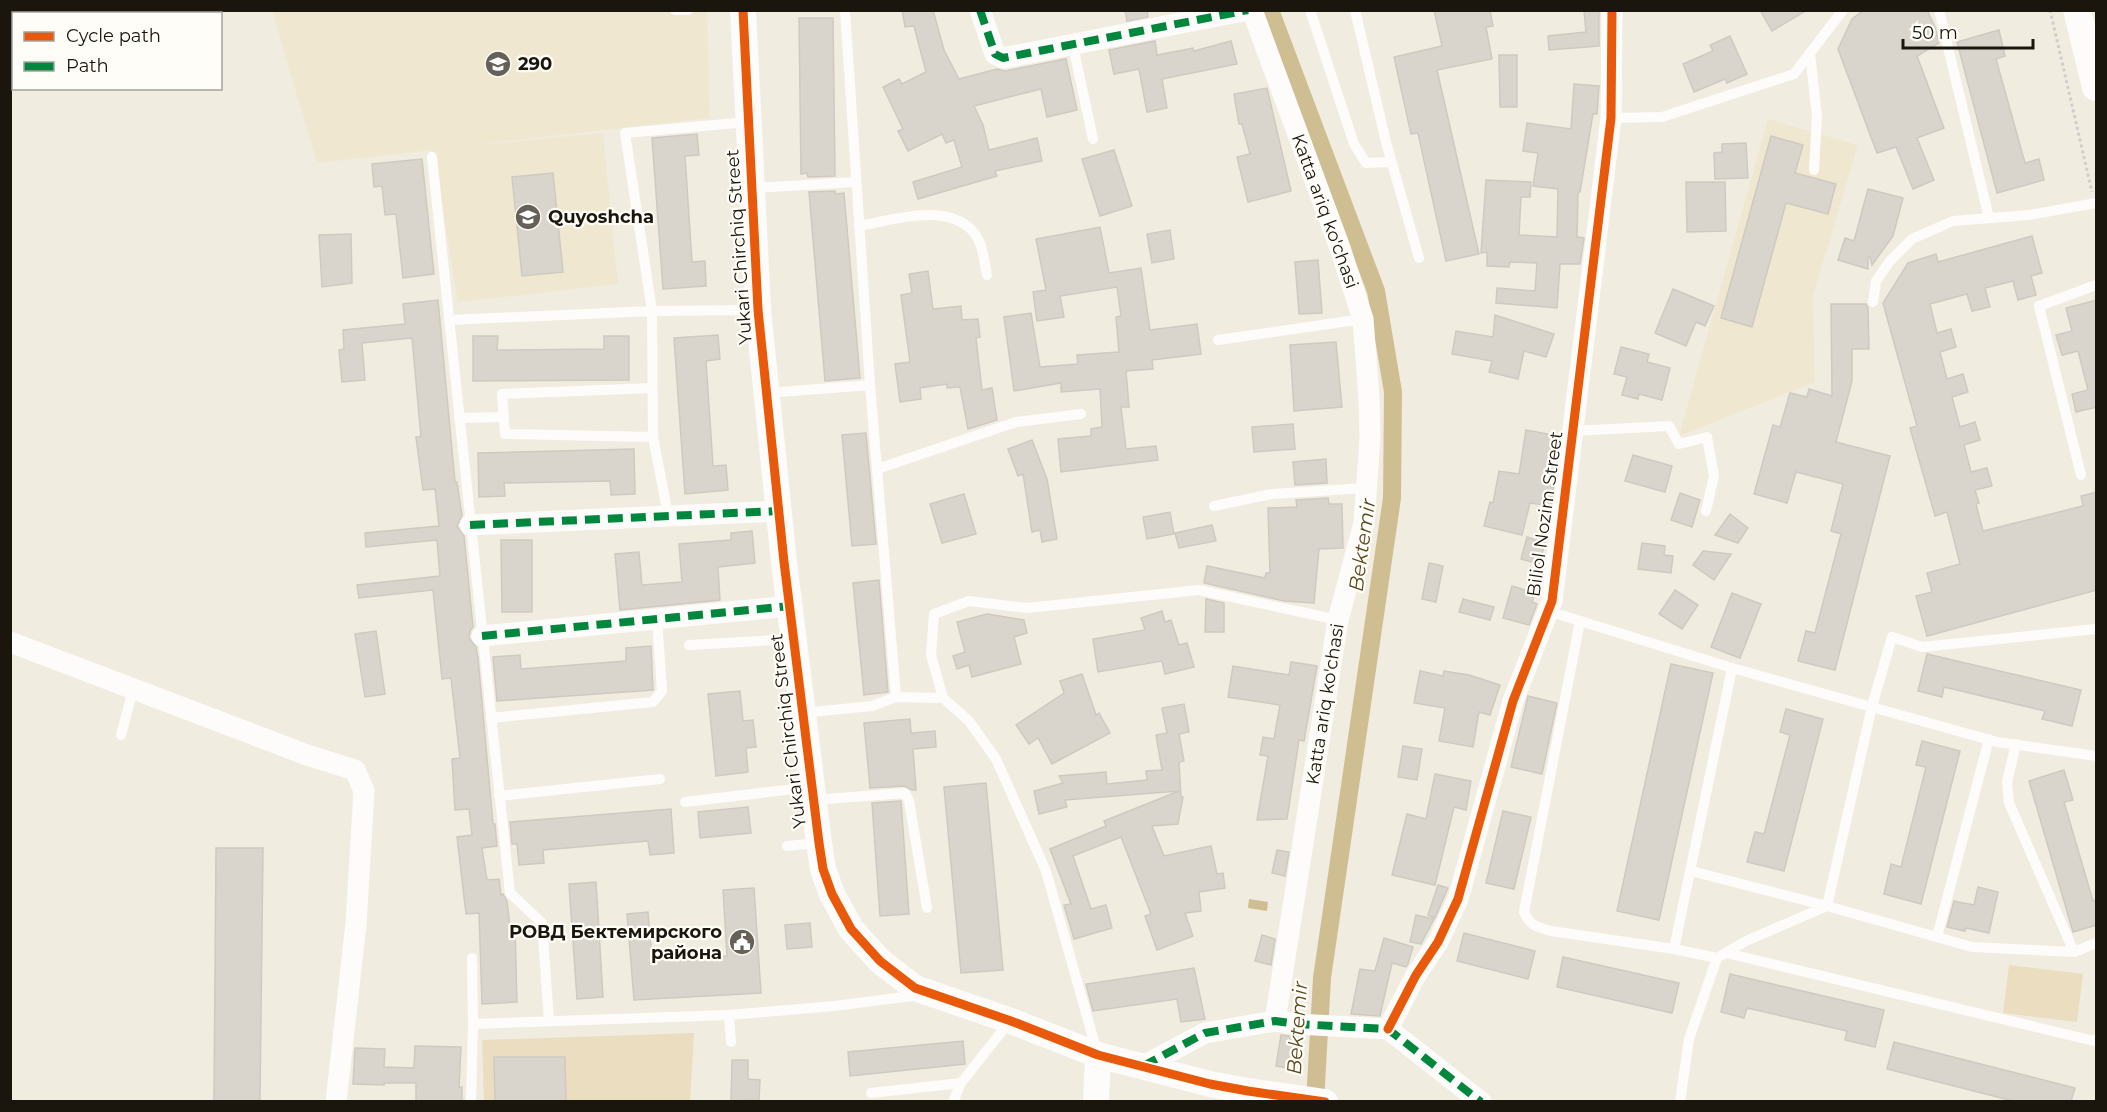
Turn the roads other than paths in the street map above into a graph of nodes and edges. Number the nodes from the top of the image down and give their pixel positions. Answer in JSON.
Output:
{"nodes":[{"id":1,"x":675,"y":10,"type":"edge"},
{"id":2,"x":688,"y":10,"type":"edge"},
{"id":3,"x":743,"y":10,"type":"edge"},
{"id":4,"x":844,"y":10,"type":"edge"},
{"id":5,"x":980,"y":10,"type":"edge"},
{"id":6,"x":1250,"y":10,"type":"edge"},
{"id":7,"x":1310,"y":10,"type":"edge"},
{"id":8,"x":1355,"y":10,"type":"edge"},
{"id":9,"x":1612,"y":10,"type":"edge"},
{"id":10,"x":1843,"y":10,"type":"edge"},
{"id":11,"x":1939,"y":10,"type":"edge"},
{"id":12,"x":2077,"y":10,"type":"edge"},
{"id":13,"x":1073,"y":46,"type":"junction"},
{"id":14,"x":1810,"y":53,"type":"junction"},
{"id":15,"x":2097,"y":87,"type":"edge"},
{"id":16,"x":1611,"y":118,"type":"junction"},
{"id":17,"x":748,"y":122,"type":"junction"},
{"id":18,"x":1093,"y":139,"type":"dead end"},
{"id":19,"x":432,"y":158,"type":"dead end"},
{"id":20,"x":1391,"y":162,"type":"junction"},
{"id":21,"x":1814,"y":170,"type":"dead end"},
{"id":22,"x":856,"y":182,"type":"junction"},
{"id":23,"x":752,"y":188,"type":"junction"},
{"id":24,"x":2096,"y":203,"type":"edge"},
{"id":25,"x":1989,"y":218,"type":"junction"},
{"id":26,"x":859,"y":226,"type":"junction"},
{"id":27,"x":1419,"y":258,"type":"dead end"},
{"id":28,"x":987,"y":274,"type":"dead end"},
{"id":29,"x":2097,"y":285,"type":"edge"},
{"id":30,"x":1873,"y":302,"type":"dead end"},
{"id":31,"x":758,"y":310,"type":"junction"},
{"id":32,"x":652,"y":311,"type":"junction"},
{"id":33,"x":1363,"y":319,"type":"junction"},
{"id":34,"x":449,"y":320,"type":"junction"},
{"id":35,"x":1218,"y":340,"type":"dead end"},
{"id":36,"x":870,"y":385,"type":"junction"},
{"id":37,"x":652,"y":388,"type":"junction"},
{"id":38,"x":767,"y":393,"type":"junction"},
{"id":39,"x":1081,"y":414,"type":"dead end"},
{"id":40,"x":504,"y":417,"type":"junction"},
{"id":41,"x":459,"y":418,"type":"junction"},
{"id":42,"x":1573,"y":431,"type":"junction"},
{"id":43,"x":653,"y":437,"type":"junction"},
{"id":44,"x":877,"y":469,"type":"junction"},
{"id":45,"x":2081,"y":475,"type":"dead end"},
{"id":46,"x":1366,"y":488,"type":"junction"},
{"id":47,"x":1214,"y":506,"type":"dead end"},
{"id":48,"x":778,"y":511,"type":"junction"},
{"id":49,"x":1706,"y":511,"type":"dead end"},
{"id":50,"x":668,"y":515,"type":"junction"},
{"id":51,"x":470,"y":525,"type":"junction"},
{"id":52,"x":790,"y":606,"type":"junction"},
{"id":53,"x":1548,"y":610,"type":"junction"},
{"id":54,"x":657,"y":618,"type":"junction"},
{"id":55,"x":1338,"y":620,"type":"junction"},
{"id":56,"x":1580,"y":621,"type":"junction"},
{"id":57,"x":2097,"y":629,"type":"edge"},
{"id":58,"x":482,"y":636,"type":"junction"},
{"id":59,"x":794,"y":639,"type":"junction"},
{"id":60,"x":10,"y":642,"type":"edge"},
{"id":61,"x":689,"y":645,"type":"dead end"},
{"id":62,"x":1732,"y":668,"type":"junction"},
{"id":63,"x":133,"y":690,"type":"junction"},
{"id":64,"x":896,"y":697,"type":"junction"},
{"id":65,"x":943,"y":698,"type":"junction"},
{"id":66,"x":1872,"y":706,"type":"junction"},
{"id":67,"x":802,"y":713,"type":"junction"},
{"id":68,"x":491,"y":718,"type":"junction"},
{"id":69,"x":122,"y":735,"type":"dead end"},
{"id":70,"x":1989,"y":739,"type":"junction"},
{"id":71,"x":2016,"y":744,"type":"junction"},
{"id":72,"x":2097,"y":756,"type":"edge"},
{"id":73,"x":660,"y":779,"type":"dead end"},
{"id":74,"x":812,"y":794,"type":"junction"},
{"id":75,"x":499,"y":796,"type":"junction"},
{"id":76,"x":685,"y":802,"type":"dead end"},
{"id":77,"x":819,"y":843,"type":"junction"},
{"id":78,"x":787,"y":846,"type":"dead end"},
{"id":79,"x":1690,"y":871,"type":"junction"},
{"id":80,"x":1827,"y":906,"type":"junction"},
{"id":81,"x":927,"y":908,"type":"dead end"},
{"id":82,"x":1937,"y":936,"type":"junction"},
{"id":83,"x":2097,"y":943,"type":"edge"},
{"id":84,"x":1674,"y":949,"type":"junction"},
{"id":85,"x":2074,"y":952,"type":"junction"},
{"id":86,"x":1721,"y":956,"type":"junction"},
{"id":87,"x":472,"y":958,"type":"dead end"},
{"id":88,"x":929,"y":994,"type":"junction"},
{"id":89,"x":729,"y":1015,"type":"junction"},
{"id":90,"x":549,"y":1021,"type":"junction"},
{"id":91,"x":1011,"y":1021,"type":"junction"},
{"id":92,"x":1275,"y":1021,"type":"junction"},
{"id":93,"x":473,"y":1024,"type":"junction"},
{"id":94,"x":1388,"y":1029,"type":"junction"},
{"id":95,"x":2097,"y":1040,"type":"edge"},
{"id":96,"x":731,"y":1042,"type":"dead end"},
{"id":97,"x":1098,"y":1055,"type":"junction"},
{"id":98,"x":1143,"y":1066,"type":"junction"},
{"id":99,"x":961,"y":1083,"type":"junction"},
{"id":100,"x":871,"y":1093,"type":"dead end"},
{"id":101,"x":1247,"y":1096,"type":"edge"},
{"id":102,"x":336,"y":1101,"type":"edge"},
{"id":103,"x":471,"y":1101,"type":"edge"},
{"id":104,"x":953,"y":1101,"type":"edge"},
{"id":105,"x":1096,"y":1101,"type":"edge"},
{"id":106,"x":1325,"y":1101,"type":"edge"},
{"id":107,"x":1481,"y":1101,"type":"edge"},
{"id":108,"x":1680,"y":1101,"type":"edge"}],
"edges":[{"from":1,"to":2,"type":"lane"},
{"from":3,"to":17,"type":"street","name":"Yukari Chirchiq Street"},
{"from":4,"to":22,"type":"lane"},
{"from":5,"to":13,"type":"street"},
{"from":6,"to":13,"type":"street"},
{"from":6,"to":33,"type":"street","name":"Katta ariq ko'chasi"},
{"from":7,"to":20,"type":"lane"},
{"from":8,"to":20,"type":"lane"},
{"from":9,"to":16,"type":"street","name":"Biliol Nozim Street"},
{"from":10,"to":14,"type":"lane"},
{"from":11,"to":25,"type":"lane"},
{"from":12,"to":15,"type":"main road"},
{"from":13,"to":18,"type":"lane"},
{"from":14,"to":16,"type":"lane"},
{"from":14,"to":21,"type":"lane"},
{"from":16,"to":42,"type":"street","name":"Biliol Nozim Street"},
{"from":17,"to":23,"type":"street","name":"Yukari Chirchiq Street"},
{"from":17,"to":32,"type":"lane"},
{"from":19,"to":34,"type":"lane"},
{"from":20,"to":27,"type":"lane"},
{"from":22,"to":23,"type":"lane"},
{"from":22,"to":26,"type":"lane"},
{"from":23,"to":31,"type":"street","name":"Yukari Chirchiq Street"},
{"from":24,"to":25,"type":"lane"},
{"from":25,"to":30,"type":"lane"},
{"from":26,"to":28,"type":"lane"},
{"from":26,"to":36,"type":"lane"},
{"from":29,"to":45,"type":"lane"},
{"from":31,"to":32,"type":"lane"},
{"from":31,"to":38,"type":"street","name":"Yukari Chirchiq Street"},
{"from":32,"to":34,"type":"lane"},
{"from":32,"to":37,"type":"lane"},
{"from":33,"to":35,"type":"lane"},
{"from":33,"to":46,"type":"street","name":"Katta ariq ko'chasi"},
{"from":34,"to":41,"type":"lane"},
{"from":36,"to":38,"type":"lane"},
{"from":36,"to":44,"type":"lane"},
{"from":37,"to":40,"type":"lane"},
{"from":37,"to":43,"type":"lane"},
{"from":38,"to":48,"type":"street","name":"Yukari Chirchiq Street"},
{"from":39,"to":44,"type":"lane"},
{"from":40,"to":41,"type":"lane"},
{"from":40,"to":43,"type":"lane"},
{"from":41,"to":51,"type":"lane"},
{"from":42,"to":49,"type":"lane"},
{"from":42,"to":53,"type":"street","name":"Biliol Nozim Street"},
{"from":43,"to":50,"type":"lane"},
{"from":44,"to":64,"type":"lane"},
{"from":46,"to":47,"type":"lane"},
{"from":46,"to":55,"type":"street","name":"Katta ariq ko'chasi"},
{"from":48,"to":50,"type":"street"},
{"from":48,"to":52,"type":"street","name":"Yukari Chirchiq Street"},
{"from":50,"to":51,"type":"street"},
{"from":51,"to":58,"type":"lane"},
{"from":52,"to":54,"type":"street"},
{"from":52,"to":59,"type":"street","name":"Yukari Chirchiq Street"},
{"from":53,"to":56,"type":"lane"},
{"from":53,"to":94,"type":"street","name":"Biliol Nozim Street"},
{"from":54,"to":58,"type":"street"},
{"from":54,"to":68,"type":"lane"},
{"from":55,"to":65,"type":"lane"},
{"from":55,"to":92,"type":"street","name":"Katta ariq ko'chasi"},
{"from":56,"to":62,"type":"lane"},
{"from":56,"to":84,"type":"lane"},
{"from":57,"to":66,"type":"lane"},
{"from":58,"to":68,"type":"lane"},
{"from":59,"to":61,"type":"lane"},
{"from":59,"to":67,"type":"street","name":"Yukari Chirchiq Street"},
{"from":60,"to":63,"type":"street"},
{"from":62,"to":66,"type":"lane"},
{"from":62,"to":79,"type":"lane"},
{"from":63,"to":69,"type":"lane"},
{"from":63,"to":102,"type":"street"},
{"from":64,"to":65,"type":"lane"},
{"from":64,"to":67,"type":"lane"},
{"from":65,"to":97,"type":"lane"},
{"from":66,"to":70,"type":"lane"},
{"from":66,"to":80,"type":"lane"},
{"from":67,"to":74,"type":"street","name":"Yukari Chirchiq Street"},
{"from":68,"to":75,"type":"lane"},
{"from":70,"to":71,"type":"lane"},
{"from":70,"to":82,"type":"lane"},
{"from":71,"to":72,"type":"lane"},
{"from":71,"to":85,"type":"lane"},
{"from":73,"to":75,"type":"lane"},
{"from":74,"to":76,"type":"lane"},
{"from":74,"to":77,"type":"street","name":"Yukari Chirchiq Street"},
{"from":74,"to":81,"type":"lane"},
{"from":75,"to":90,"type":"lane"},
{"from":77,"to":78,"type":"lane"},
{"from":77,"to":88,"type":"street","name":"Yukari Chirchiq Street"},
{"from":79,"to":80,"type":"lane"},
{"from":79,"to":84,"type":"lane"},
{"from":80,"to":82,"type":"lane"},
{"from":80,"to":86,"type":"lane"},
{"from":82,"to":85,"type":"lane"},
{"from":83,"to":85,"type":"lane"},
{"from":84,"to":86,"type":"lane"},
{"from":86,"to":95,"type":"lane"},
{"from":86,"to":108,"type":"lane"},
{"from":87,"to":93,"type":"lane"},
{"from":88,"to":89,"type":"lane","name":"Yukari Chirchiq Street"},
{"from":88,"to":91,"type":"street","name":"Yukari Chirchiq Street"},
{"from":89,"to":90,"type":"lane","name":"Yukari Chirchiq Street"},
{"from":89,"to":96,"type":"lane"},
{"from":90,"to":93,"type":"lane","name":"Yukari Chirchiq Street"},
{"from":91,"to":97,"type":"street","name":"Yukari Chirchiq Street"},
{"from":91,"to":99,"type":"lane"},
{"from":92,"to":94,"type":"street"},
{"from":92,"to":98,"type":"street"},
{"from":93,"to":103,"type":"lane"},
{"from":94,"to":107,"type":"street"},
{"from":97,"to":98,"type":"street","name":"Yukari Chirchiq Street"},
{"from":97,"to":105,"type":"street"},
{"from":98,"to":101,"type":"street","name":"Yukari Chirchiq Street"},
{"from":99,"to":100,"type":"lane"},
{"from":99,"to":104,"type":"lane"},
{"from":101,"to":106,"type":"street","name":"Yukari Chirchiq Street"}]}
